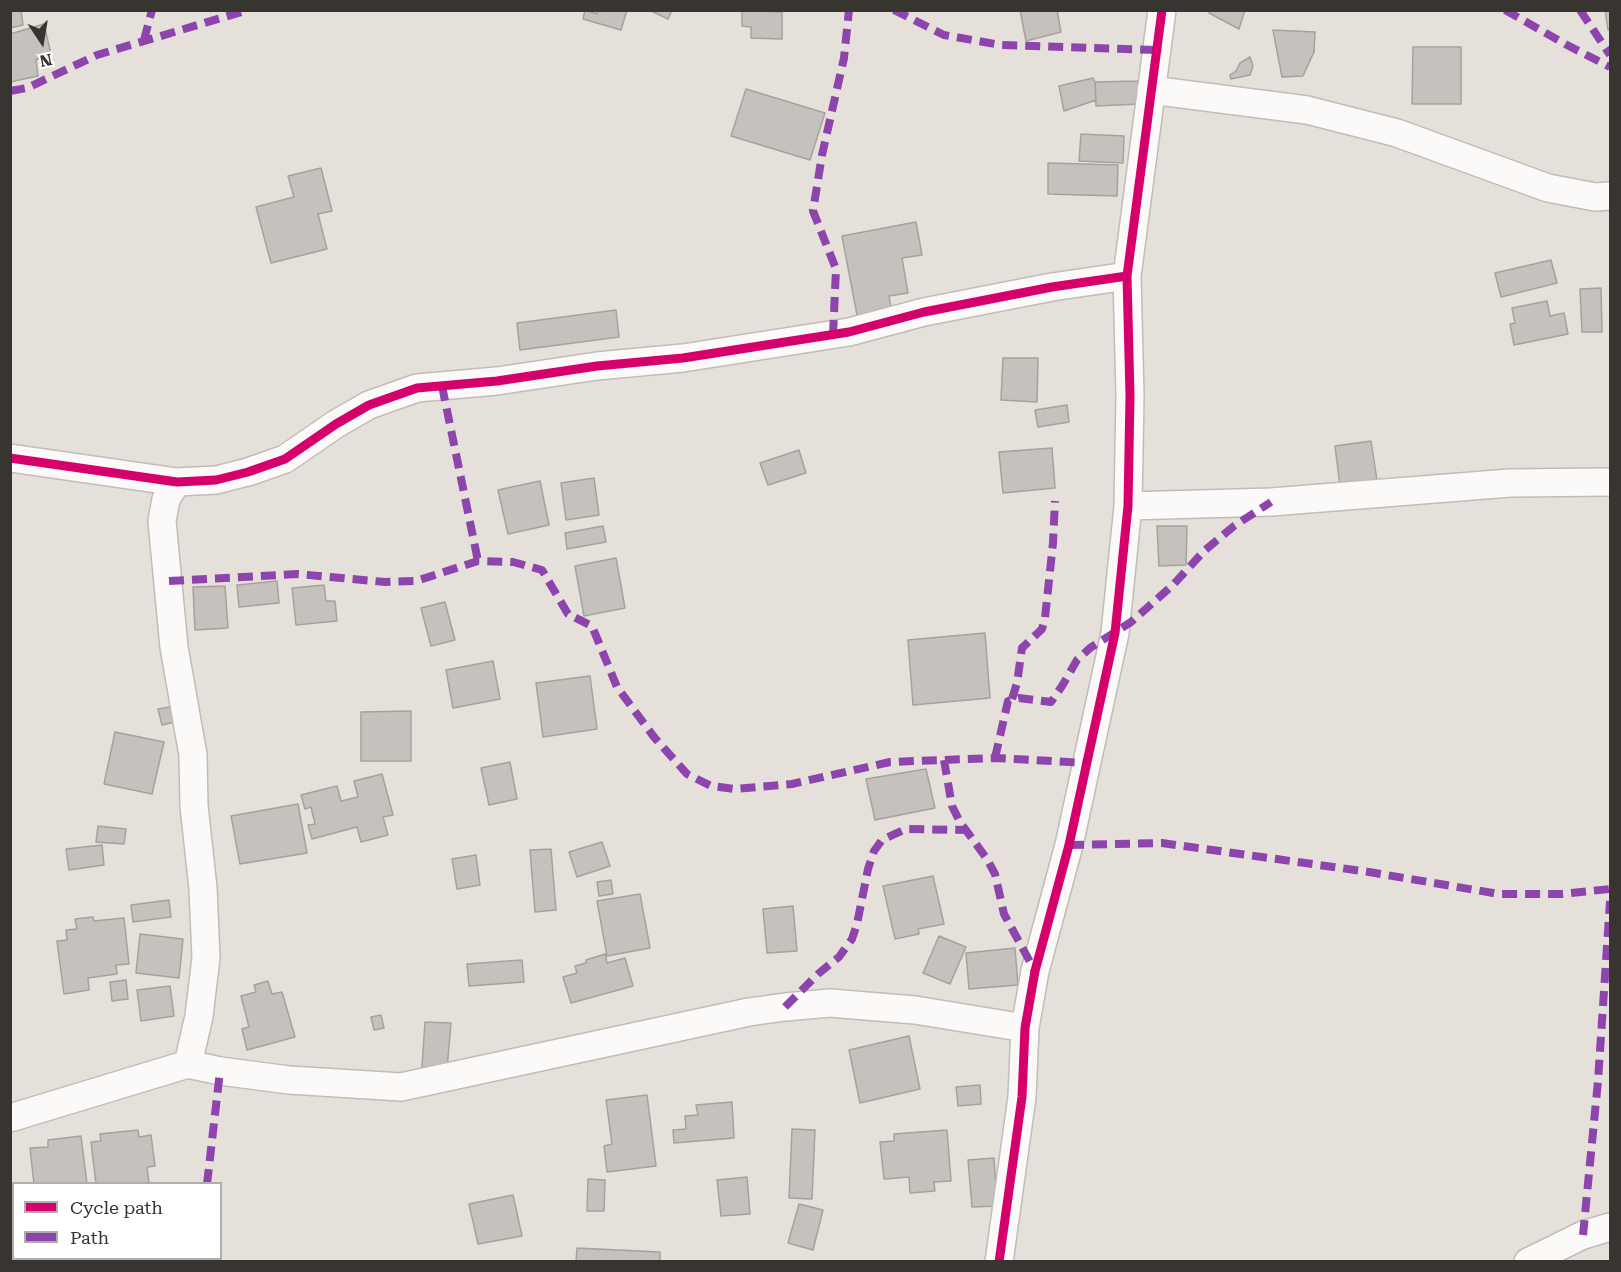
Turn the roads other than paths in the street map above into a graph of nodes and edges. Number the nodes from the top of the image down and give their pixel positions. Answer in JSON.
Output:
{"nodes":[{"id":1,"x":1162,"y":10,"type":"edge"},
{"id":2,"x":1151,"y":90,"type":"junction"},
{"id":3,"x":1611,"y":196,"type":"edge"},
{"id":4,"x":1127,"y":276,"type":"junction"},
{"id":5,"x":10,"y":458,"type":"edge"},
{"id":6,"x":177,"y":482,"type":"junction"},
{"id":7,"x":1611,"y":482,"type":"edge"},
{"id":8,"x":1128,"y":506,"type":"junction"},
{"id":9,"x":1025,"y":1028,"type":"junction"},
{"id":10,"x":188,"y":1064,"type":"junction"},
{"id":11,"x":10,"y":1118,"type":"edge"},
{"id":12,"x":1611,"y":1227,"type":"edge"},
{"id":13,"x":999,"y":1262,"type":"edge"},
{"id":14,"x":1528,"y":1262,"type":"edge"}],
"edges":[{"from":1,"to":2,"type":"street"},
{"from":2,"to":3,"type":"street"},
{"from":2,"to":4,"type":"street"},
{"from":4,"to":6,"type":"street"},
{"from":4,"to":8,"type":"street"},
{"from":5,"to":6,"type":"street"},
{"from":6,"to":10,"type":"street"},
{"from":7,"to":8,"type":"street"},
{"from":8,"to":9,"type":"street"},
{"from":9,"to":10,"type":"street"},
{"from":9,"to":13,"type":"street"},
{"from":10,"to":11,"type":"street"},
{"from":12,"to":14,"type":"street"}]}
